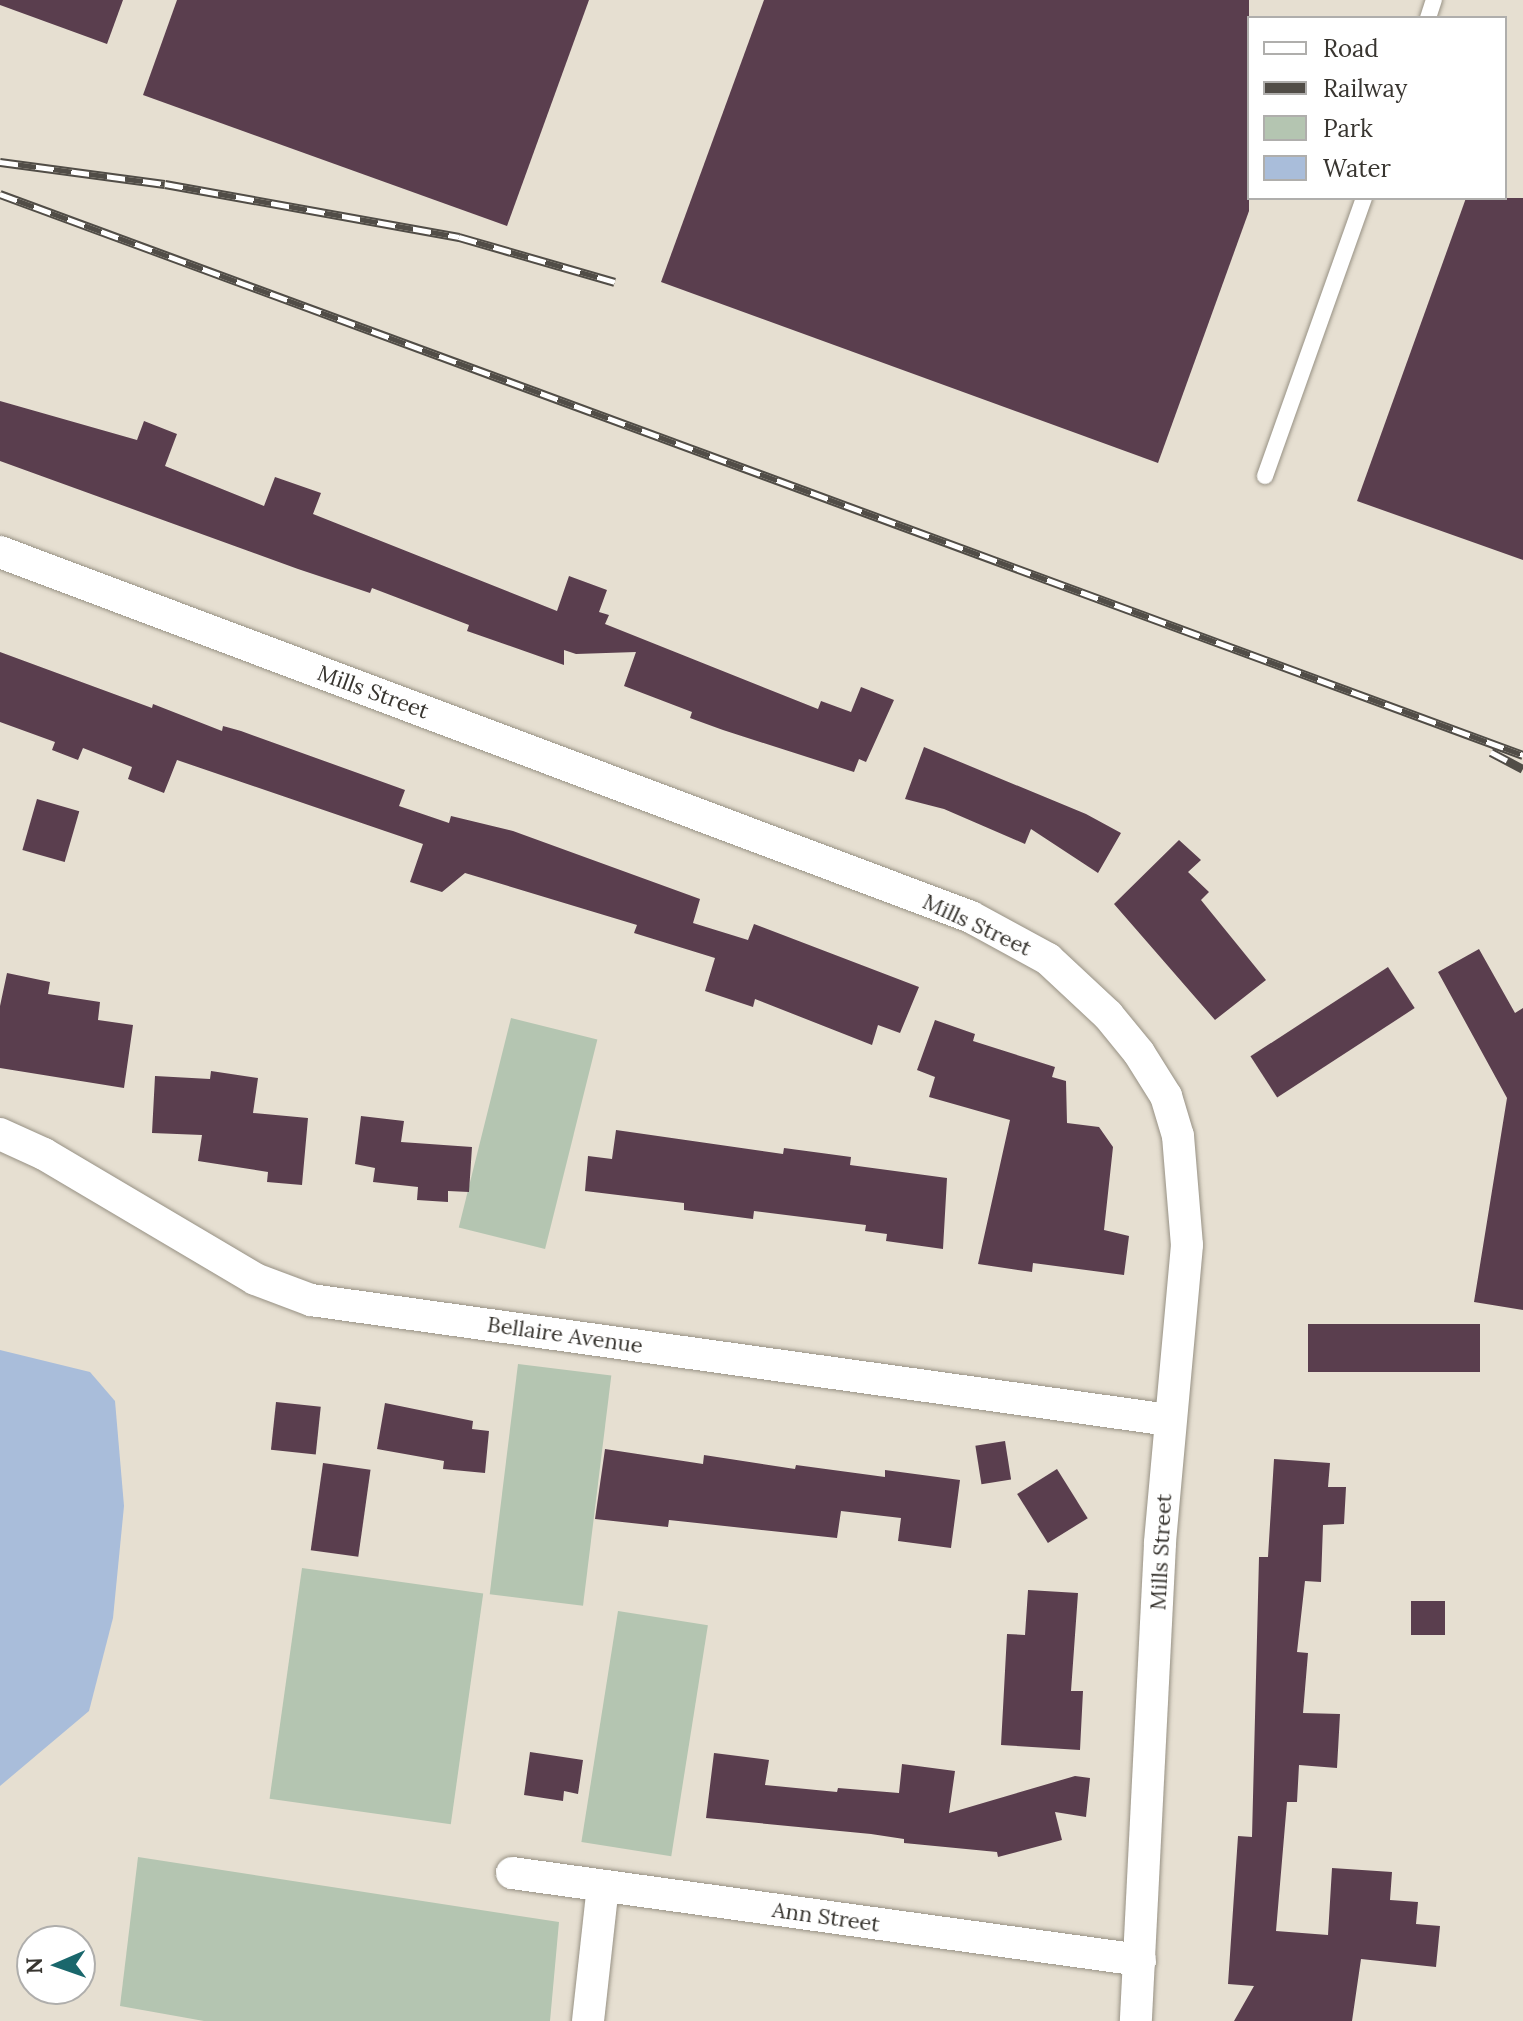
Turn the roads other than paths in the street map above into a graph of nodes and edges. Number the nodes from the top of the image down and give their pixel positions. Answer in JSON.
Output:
{"nodes":[{"id":1,"x":1363,"y":200,"type":"edge"},
{"id":2,"x":1265,"y":476,"type":"dead end"},
{"id":3,"x":0,"y":552,"type":"edge"},
{"id":4,"x":0,"y":1134,"type":"edge"},
{"id":5,"x":1169,"y":1420,"type":"junction"},
{"id":6,"x":512,"y":1873,"type":"dead end"},
{"id":7,"x":603,"y":1886,"type":"junction"},
{"id":8,"x":1140,"y":1960,"type":"junction"},
{"id":9,"x":588,"y":2021,"type":"edge"},
{"id":10,"x":1136,"y":2021,"type":"edge"}],
"edges":[{"from":1,"to":2,"type":"lane"},
{"from":3,"to":5,"type":"street","name":"Mills Street"},
{"from":4,"to":5,"type":"street","name":"Bellaire Avenue"},
{"from":5,"to":8,"type":"street","name":"Mills Street"},
{"from":6,"to":7,"type":"street","name":"Ann Street"},
{"from":7,"to":8,"type":"street","name":"Ann Street"},
{"from":7,"to":9,"type":"street"},
{"from":8,"to":10,"type":"street","name":"Mills Street"}]}
